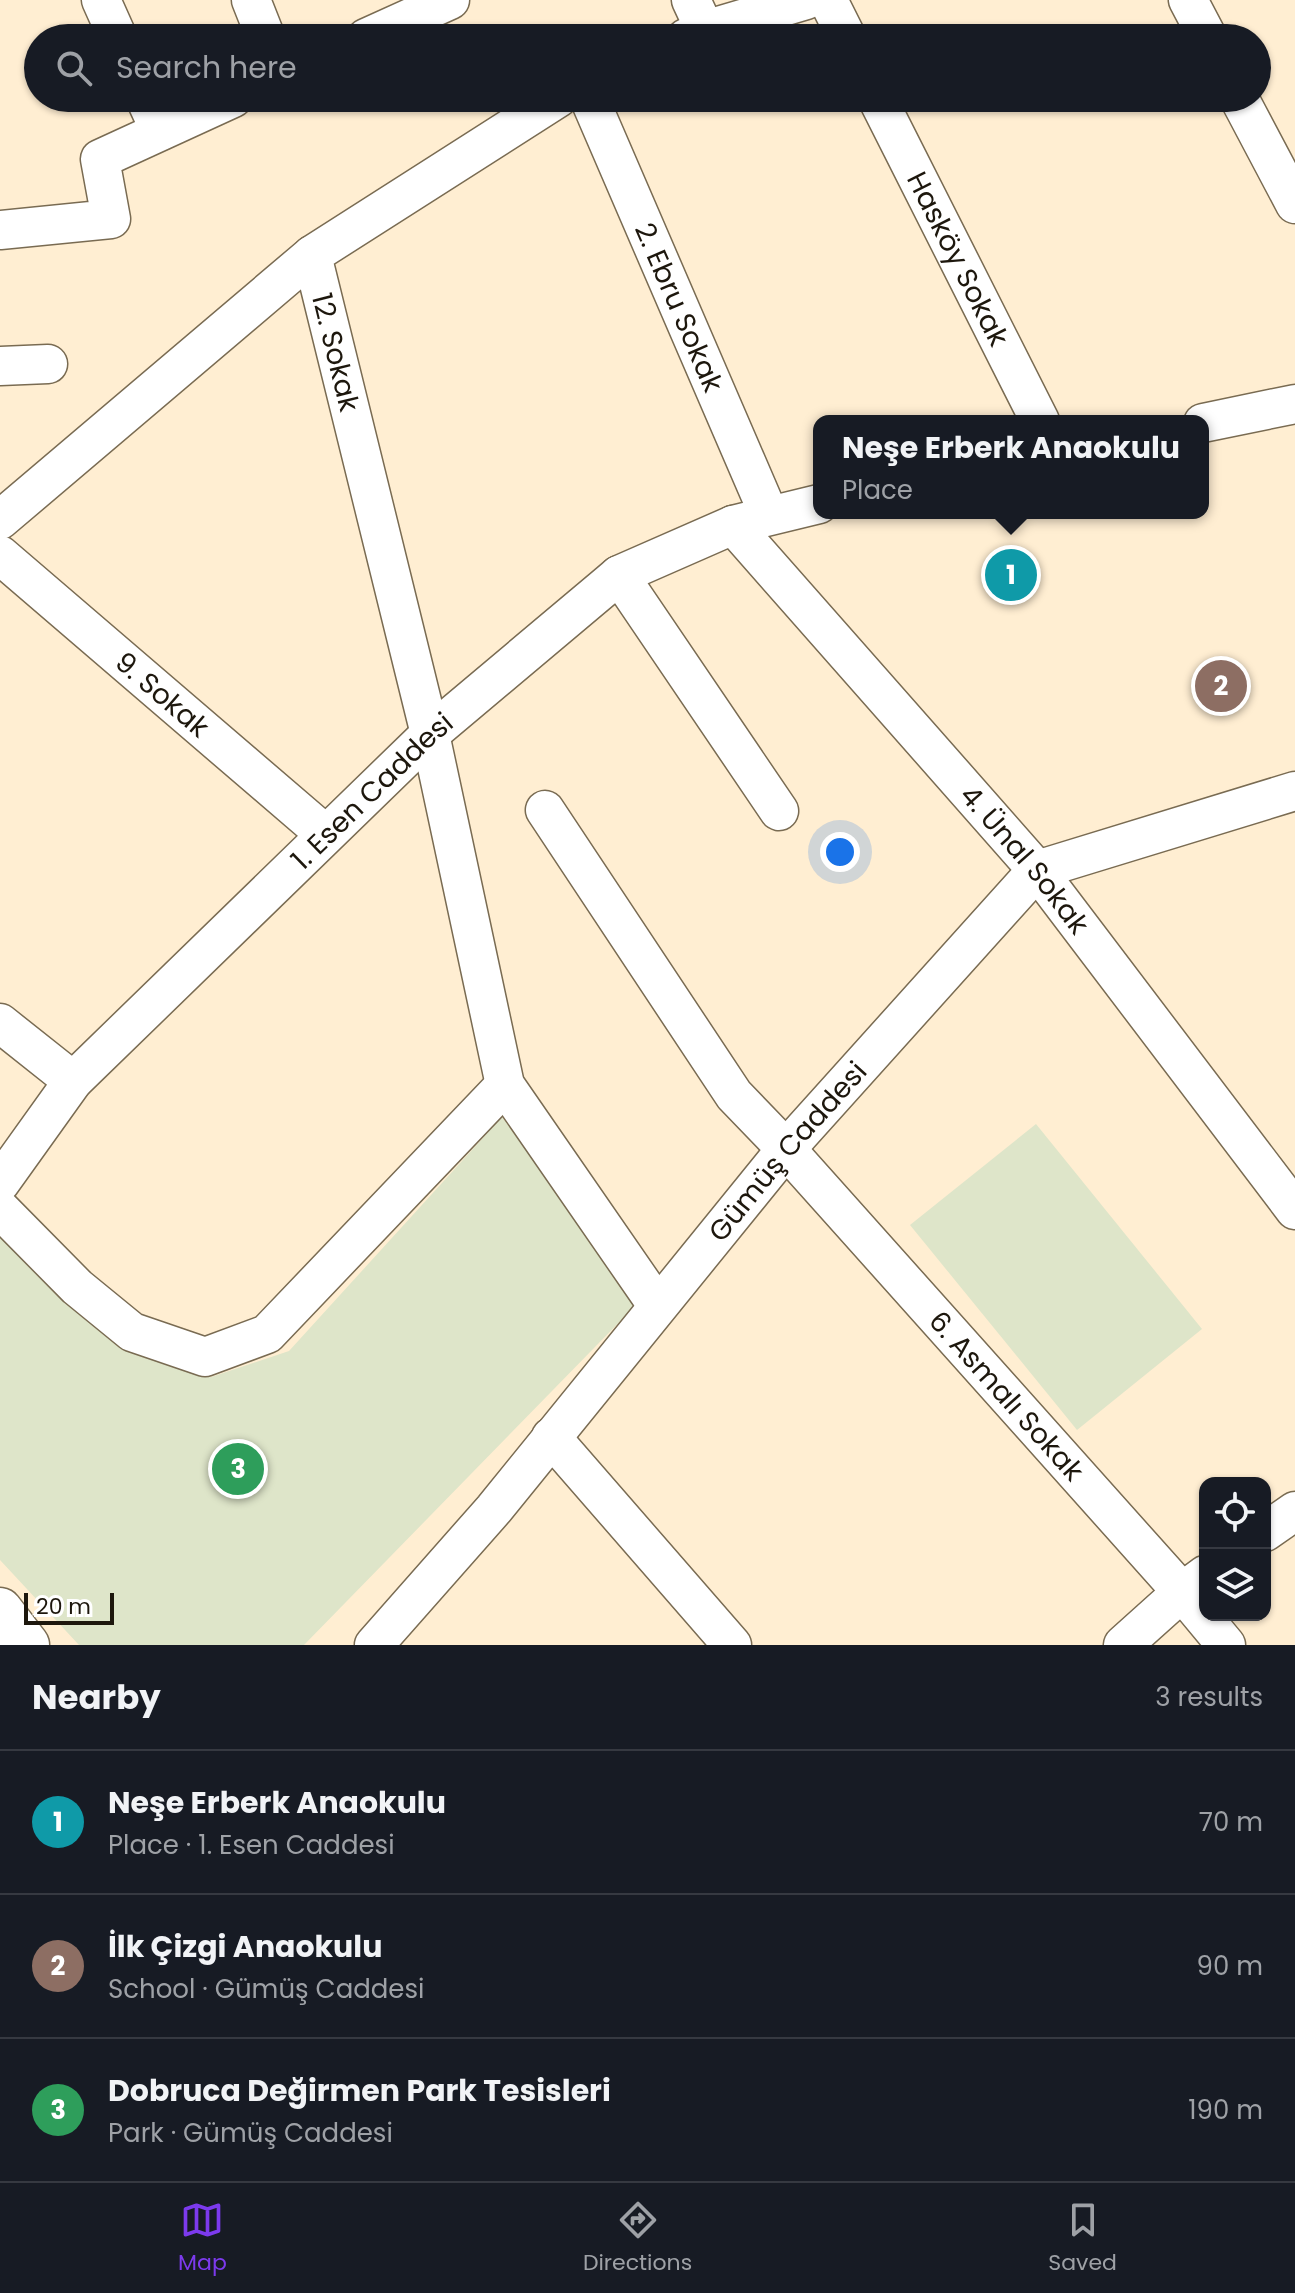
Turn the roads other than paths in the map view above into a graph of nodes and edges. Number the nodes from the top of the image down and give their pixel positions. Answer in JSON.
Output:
{"nodes":[{"id":1,"x":101,"y":0,"type":"edge"},
{"id":2,"x":251,"y":0,"type":"edge"},
{"id":3,"x":450,"y":0,"type":"edge"},
{"id":4,"x":806,"y":0,"type":"edge"},
{"id":5,"x":828,"y":0,"type":"edge"},
{"id":6,"x":1188,"y":0,"type":"edge"},
{"id":7,"x":398,"y":11,"type":"edge"},
{"id":8,"x":694,"y":23,"type":"edge"},
{"id":9,"x":112,"y":24,"type":"edge"},
{"id":10,"x":260,"y":24,"type":"edge"},
{"id":11,"x":383,"y":24,"type":"edge"},
{"id":12,"x":840,"y":24,"type":"edge"},
{"id":13,"x":1201,"y":24,"type":"edge"},
{"id":14,"x":536,"y":112,"type":"edge"},
{"id":15,"x":595,"y":112,"type":"edge"},
{"id":16,"x":884,"y":112,"type":"edge"},
{"id":17,"x":1246,"y":112,"type":"edge"},
{"id":18,"x":153,"y":115,"type":"edge"},
{"id":19,"x":1295,"y":204,"type":"edge"},
{"id":20,"x":0,"y":230,"type":"edge"},
{"id":21,"x":312,"y":255,"type":"junction"},
{"id":22,"x":48,"y":364,"type":"dead end"},
{"id":23,"x":0,"y":366,"type":"edge"},
{"id":24,"x":1295,"y":404,"type":"edge"},
{"id":25,"x":1037,"y":415,"type":"edge"},
{"id":26,"x":1209,"y":422,"type":"edge"},
{"id":27,"x":813,"y":505,"type":"edge"},
{"id":28,"x":769,"y":515,"type":"junction"},
{"id":29,"x":0,"y":520,"type":"edge"},
{"id":30,"x":733,"y":525,"type":"junction"},
{"id":31,"x":0,"y":555,"type":"edge"},
{"id":32,"x":619,"y":575,"type":"junction"},
{"id":33,"x":430,"y":734,"type":"junction"},
{"id":34,"x":1295,"y":791,"type":"edge"},
{"id":35,"x":545,"y":810,"type":"dead end"},
{"id":36,"x":779,"y":811,"type":"dead end"},
{"id":37,"x":325,"y":834,"type":"junction"},
{"id":38,"x":1037,"y":870,"type":"junction"},
{"id":39,"x":0,"y":1023,"type":"edge"},
{"id":40,"x":73,"y":1081,"type":"junction"},
{"id":41,"x":505,"y":1085,"type":"junction"},
{"id":42,"x":786,"y":1149,"type":"junction"},
{"id":43,"x":0,"y":1183,"type":"edge"},
{"id":44,"x":0,"y":1209,"type":"edge"},
{"id":45,"x":1295,"y":1210,"type":"edge"},
{"id":46,"x":657,"y":1305,"type":"junction"},
{"id":47,"x":551,"y":1437,"type":"junction"},
{"id":48,"x":1295,"y":1511,"type":"edge"},
{"id":49,"x":1271,"y":1528,"type":"edge"},
{"id":50,"x":1193,"y":1584,"type":"edge"},
{"id":51,"x":0,"y":1610,"type":"edge"},
{"id":52,"x":27,"y":1645,"type":"edge"},
{"id":53,"x":374,"y":1645,"type":"edge"},
{"id":54,"x":732,"y":1645,"type":"edge"},
{"id":55,"x":1123,"y":1645,"type":"edge"},
{"id":56,"x":1226,"y":1645,"type":"edge"}],
"edges":[{"from":1,"to":9,"type":"street"},
{"from":2,"to":10,"type":"street"},
{"from":3,"to":7,"type":"street"},
{"from":4,"to":8,"type":"street"},
{"from":5,"to":12,"type":"street"},
{"from":6,"to":13,"type":"street"},
{"from":7,"to":11,"type":"street"},
{"from":14,"to":21,"type":"street","name":"12. Sokak"},
{"from":15,"to":28,"type":"street","name":"2. Ebru Sokak"},
{"from":16,"to":25,"type":"street","name":"Hasköy Sokak"},
{"from":17,"to":19,"type":"street"},
{"from":18,"to":20,"type":"street"},
{"from":21,"to":29,"type":"street"},
{"from":21,"to":33,"type":"street","name":"12. Sokak"},
{"from":22,"to":23,"type":"street"},
{"from":24,"to":26,"type":"street"},
{"from":27,"to":28,"type":"street","name":"1. Esen Caddesi"},
{"from":28,"to":30,"type":"street","name":"1. Esen Caddesi"},
{"from":30,"to":32,"type":"street","name":"1. Esen Caddesi"},
{"from":30,"to":38,"type":"street","name":"4. Ünal Sokak"},
{"from":31,"to":37,"type":"street","name":"9. Sokak"},
{"from":32,"to":33,"type":"street","name":"1. Esen Caddesi"},
{"from":32,"to":36,"type":"street"},
{"from":33,"to":37,"type":"street","name":"1. Esen Caddesi"},
{"from":33,"to":41,"type":"street","name":"12. Sokak"},
{"from":34,"to":38,"type":"street"},
{"from":35,"to":42,"type":"street","name":"6. Asmalı Sokak"},
{"from":37,"to":40,"type":"street","name":"1. Esen Caddesi"},
{"from":38,"to":42,"type":"street","name":"Gümüş Caddesi"},
{"from":38,"to":45,"type":"street","name":"4. Ünal Sokak"},
{"from":39,"to":40,"type":"street"},
{"from":40,"to":43,"type":"street","name":"1. Esen Caddesi"},
{"from":41,"to":44,"type":"street"},
{"from":41,"to":46,"type":"street"},
{"from":42,"to":46,"type":"street","name":"Gümüş Caddesi"},
{"from":42,"to":50,"type":"street","name":"6. Asmalı Sokak"},
{"from":46,"to":47,"type":"street","name":"Gümüş Caddesi"},
{"from":47,"to":53,"type":"street","name":"Gümüş Caddesi"},
{"from":47,"to":54,"type":"street"},
{"from":48,"to":49,"type":"street"},
{"from":50,"to":55,"type":"street"},
{"from":50,"to":56,"type":"street","name":"6. Asmalı Sokak"},
{"from":51,"to":52,"type":"main road"}]}
